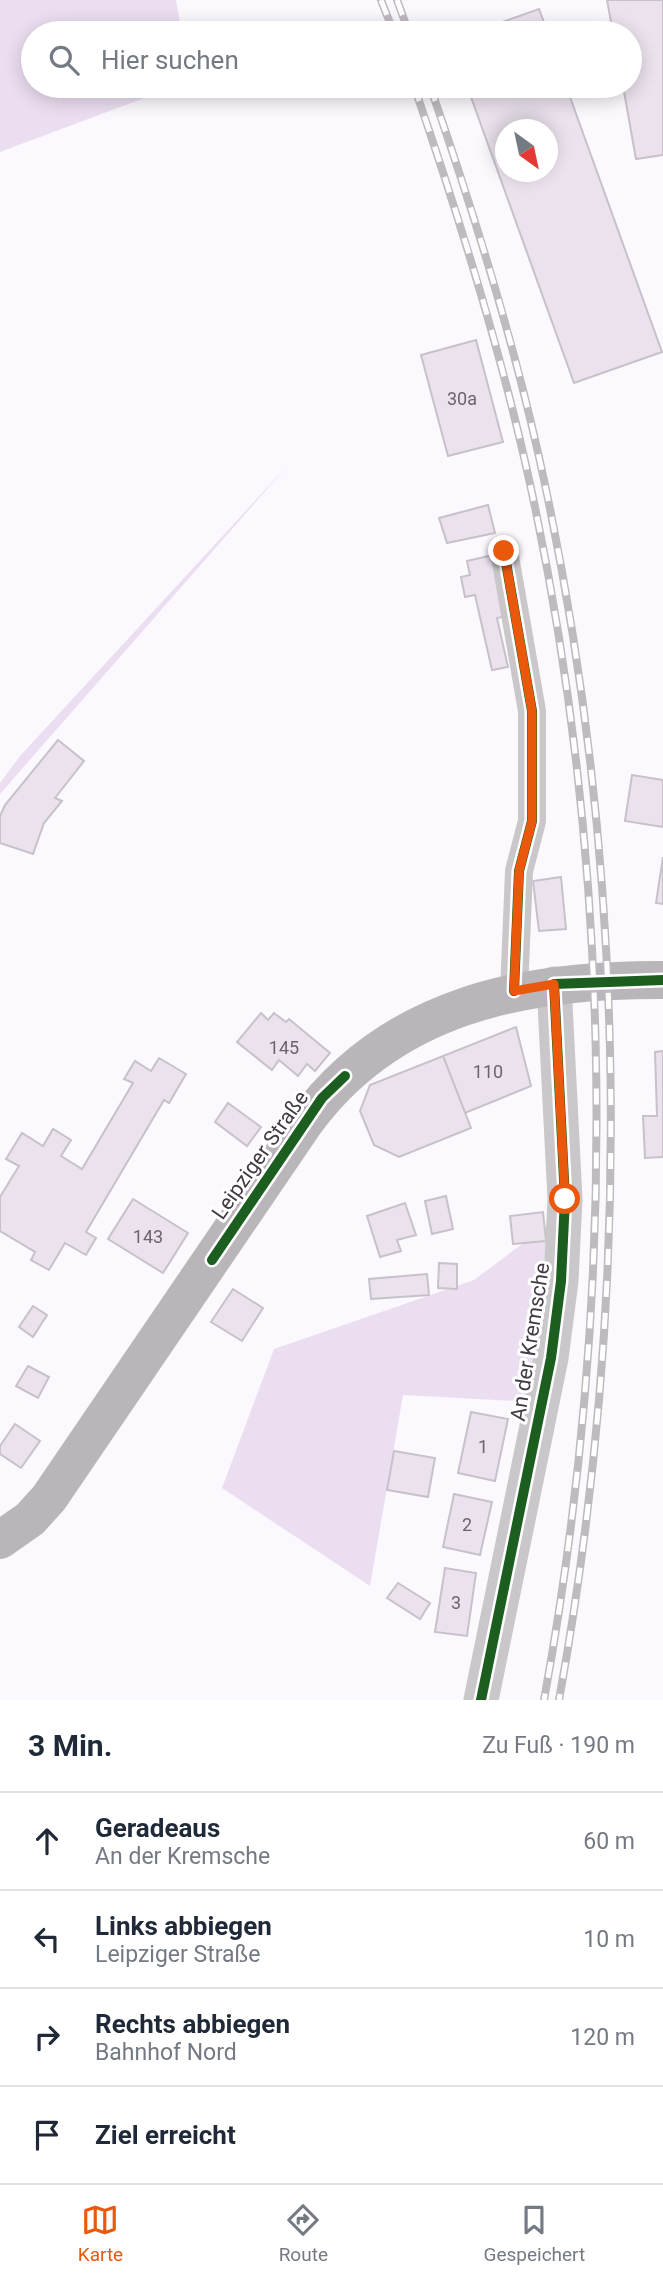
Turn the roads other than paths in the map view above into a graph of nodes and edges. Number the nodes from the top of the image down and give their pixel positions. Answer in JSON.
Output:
{"nodes":[{"id":1,"x":504,"y":551,"type":"dead end"},
{"id":2,"x":663,"y":980,"type":"edge"},
{"id":3,"x":554,"y":984,"type":"junction"},
{"id":4,"x":514,"y":991,"type":"junction"},
{"id":5,"x":0,"y":1540,"type":"edge"},
{"id":6,"x":481,"y":1700,"type":"edge"}],
"edges":[{"from":1,"to":4,"type":"street"},
{"from":2,"to":3,"type":"main road","name":"Leipziger Straße"},
{"from":3,"to":4,"type":"main road","name":"Leipziger Straße"},
{"from":3,"to":6,"type":"street","name":"An der Kremsche"},
{"from":4,"to":5,"type":"main road","name":"Leipziger Straße"}]}
